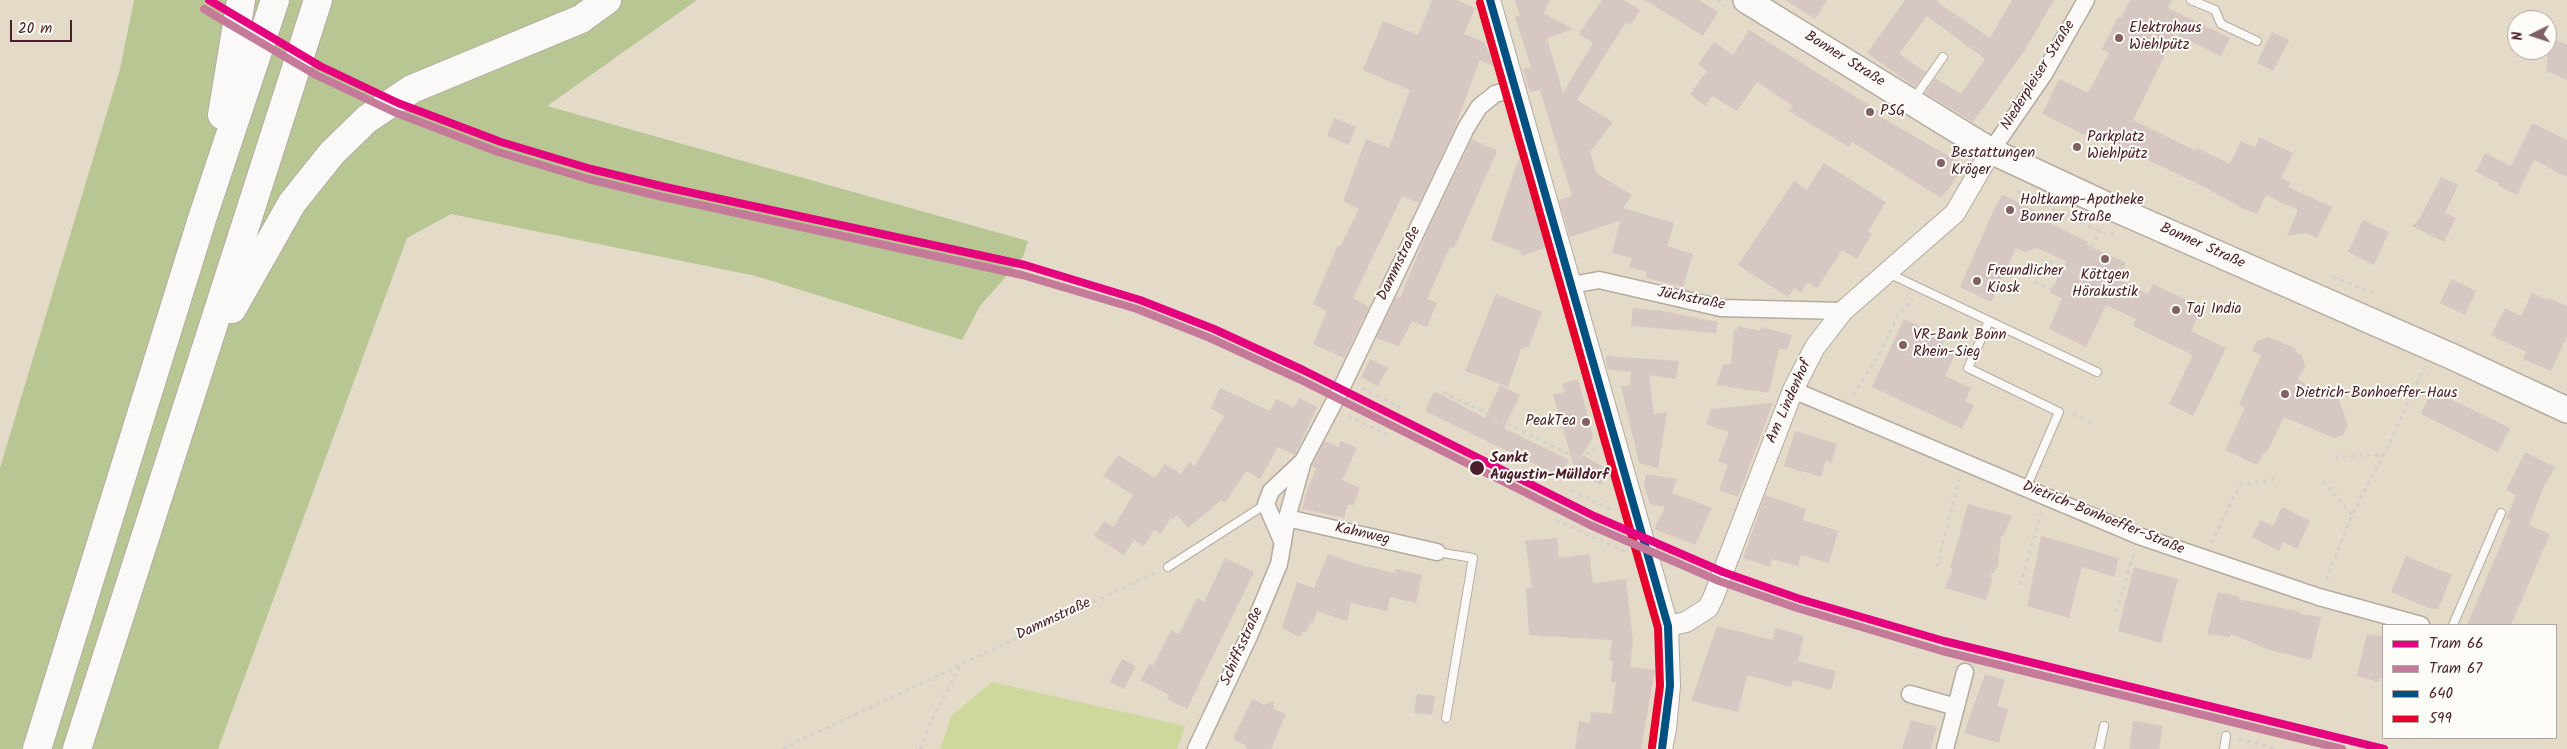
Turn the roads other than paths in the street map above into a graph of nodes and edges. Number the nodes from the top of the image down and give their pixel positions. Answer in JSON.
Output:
{"nodes":[{"id":1,"x":241,"y":0,"type":"edge"},
{"id":2,"x":275,"y":0,"type":"edge"},
{"id":3,"x":318,"y":0,"type":"edge"},
{"id":4,"x":607,"y":0,"type":"edge"},
{"id":5,"x":1490,"y":0,"type":"edge"},
{"id":6,"x":1746,"y":0,"type":"edge"},
{"id":7,"x":2086,"y":0,"type":"edge"},
{"id":8,"x":2191,"y":0,"type":"edge"},
{"id":9,"x":2257,"y":41,"type":"dead end"},
{"id":10,"x":1943,"y":57,"type":"dead end"},
{"id":11,"x":1517,"y":88,"type":"junction"},
{"id":12,"x":1912,"y":102,"type":"junction"},
{"id":13,"x":1991,"y":151,"type":"junction"},
{"id":14,"x":202,"y":219,"type":"junction"},
{"id":15,"x":1888,"y":273,"type":"junction"},
{"id":16,"x":1572,"y":285,"type":"junction"},
{"id":17,"x":1843,"y":311,"type":"junction"},
{"id":18,"x":1989,"y":321,"type":"junction"},
{"id":19,"x":200,"y":369,"type":"junction"},
{"id":20,"x":2097,"y":372,"type":"dead end"},
{"id":21,"x":1792,"y":390,"type":"junction"},
{"id":22,"x":2567,"y":410,"type":"edge"},
{"id":23,"x":1303,"y":461,"type":"junction"},
{"id":24,"x":2026,"y":488,"type":"junction"},
{"id":25,"x":1266,"y":504,"type":"junction"},
{"id":26,"x":2501,"y":513,"type":"dead end"},
{"id":27,"x":1287,"y":518,"type":"junction"},
{"id":28,"x":1283,"y":543,"type":"junction"},
{"id":29,"x":1437,"y":552,"type":"joint"},
{"id":30,"x":1168,"y":567,"type":"road end"},
{"id":31,"x":2417,"y":624,"type":"edge"},
{"id":32,"x":2453,"y":624,"type":"edge"},
{"id":33,"x":1668,"y":626,"type":"junction"},
{"id":34,"x":1965,"y":672,"type":"dead end"},
{"id":35,"x":1910,"y":694,"type":"dead end"},
{"id":36,"x":1956,"y":707,"type":"junction"},
{"id":37,"x":1446,"y":718,"type":"dead end"},
{"id":38,"x":2104,"y":726,"type":"dead end"},
{"id":39,"x":2226,"y":736,"type":"road end"},
{"id":40,"x":1200,"y":748,"type":"edge"},
{"id":41,"x":37,"y":749,"type":"edge"},
{"id":42,"x":78,"y":749,"type":"edge"},
{"id":43,"x":1662,"y":749,"type":"edge"},
{"id":44,"x":1945,"y":749,"type":"edge"},
{"id":45,"x":2099,"y":749,"type":"edge"},
{"id":46,"x":2224,"y":749,"type":"edge"}],
"edges":[{"from":1,"to":14,"type":"highway"},
{"from":2,"to":14,"type":"highway"},
{"from":3,"to":19,"type":"highway"},
{"from":4,"to":19,"type":"highway"},
{"from":5,"to":11,"type":"street"},
{"from":6,"to":12,"type":"main road","name":"Bonner Straße"},
{"from":7,"to":13,"type":"street","name":"Niederpleiser Straße"},
{"from":8,"to":9,"type":"lane"},
{"from":10,"to":12,"type":"lane"},
{"from":11,"to":16,"type":"street"},
{"from":11,"to":23,"type":"street","name":"Dammstraße"},
{"from":12,"to":13,"type":"main road","name":"Bonner Straße"},
{"from":13,"to":15,"type":"street","name":"Am Lindenhof"},
{"from":13,"to":22,"type":"main road","name":"Bonner Straße"},
{"from":14,"to":41,"type":"highway"},
{"from":15,"to":17,"type":"street","name":"Am Lindenhof"},
{"from":15,"to":18,"type":"lane"},
{"from":16,"to":17,"type":"street","name":"Jüchstraße"},
{"from":16,"to":33,"type":"street"},
{"from":17,"to":21,"type":"street","name":"Am Lindenhof"},
{"from":18,"to":20,"type":"lane"},
{"from":18,"to":24,"type":"lane"},
{"from":19,"to":42,"type":"highway"},
{"from":21,"to":24,"type":"street","name":"Dietrich-Bonhoeffer-Straße"},
{"from":21,"to":33,"type":"street","name":"Am Lindenhof"},
{"from":23,"to":25,"type":"street","name":"Dammstraße"},
{"from":23,"to":27,"type":"street","name":"Dammstraße"},
{"from":24,"to":31,"type":"street","name":"Dietrich-Bonhoeffer-Straße"},
{"from":25,"to":28,"type":"street"},
{"from":25,"to":30,"type":"lane","name":"Dammstraße"},
{"from":26,"to":32,"type":"lane"},
{"from":27,"to":28,"type":"street","name":"Schiffsstraße"},
{"from":27,"to":29,"type":"street","name":"Kahnweg"},
{"from":28,"to":40,"type":"street","name":"Schiffsstraße"},
{"from":29,"to":37,"type":"lane"},
{"from":33,"to":43,"type":"street"},
{"from":34,"to":36,"type":"street"},
{"from":35,"to":36,"type":"street"},
{"from":36,"to":44,"type":"street"},
{"from":38,"to":45,"type":"lane"},
{"from":39,"to":46,"type":"lane"}]}
